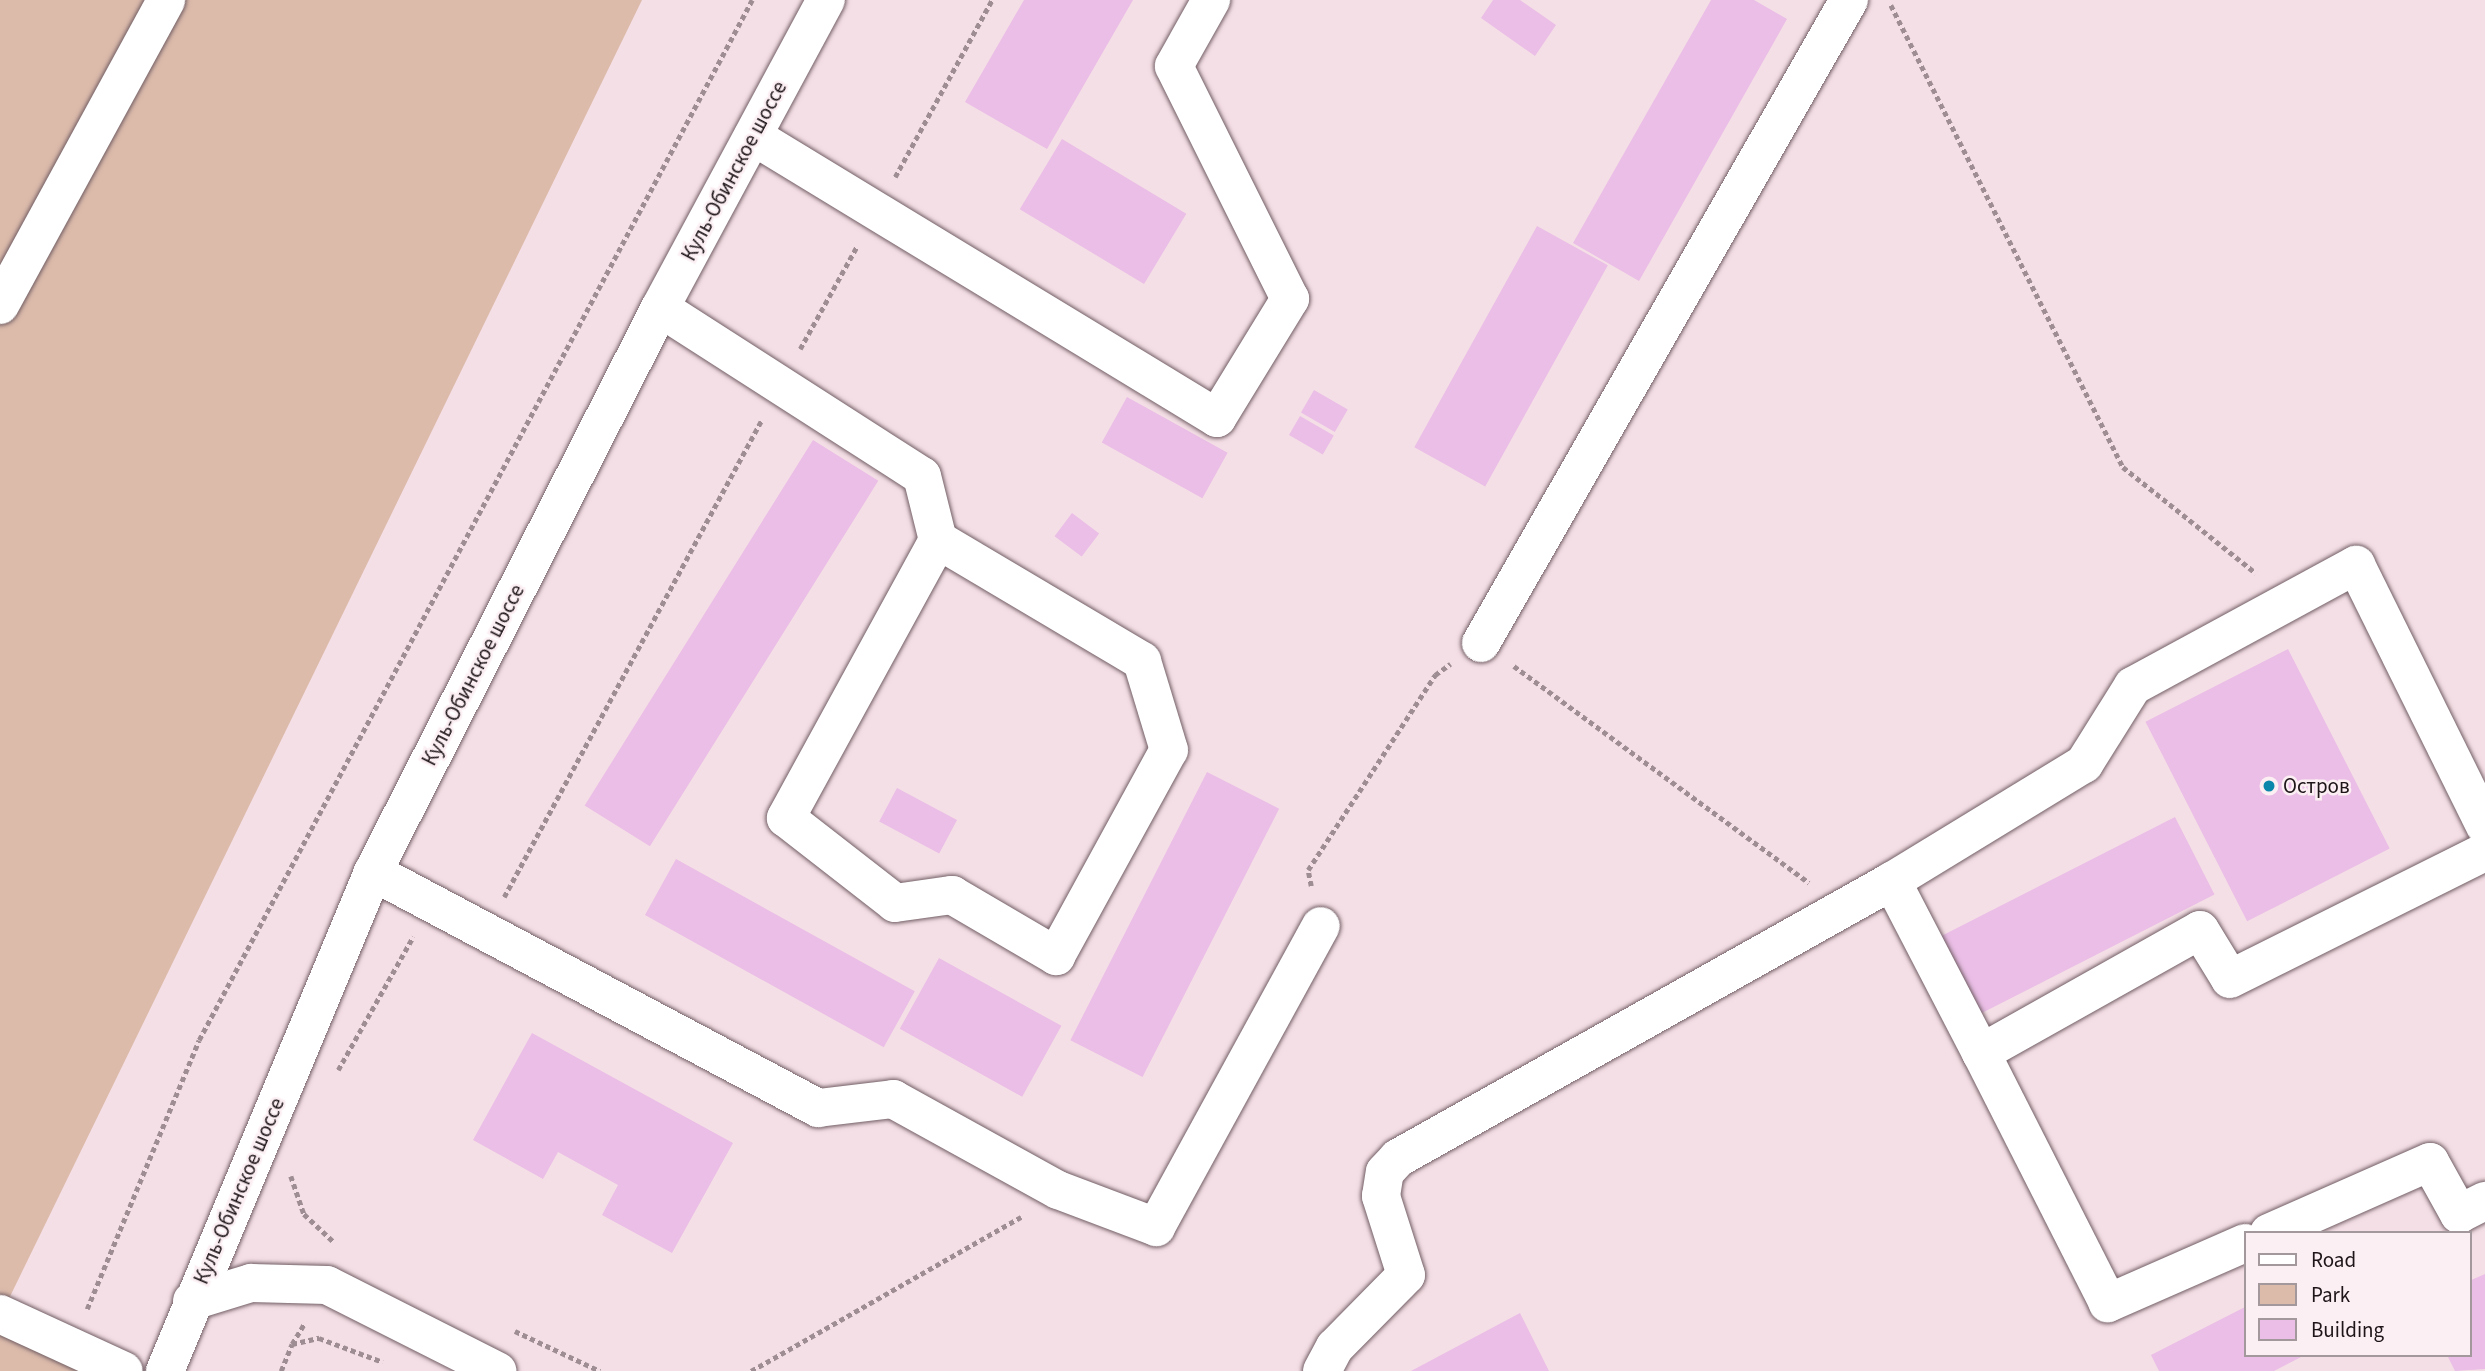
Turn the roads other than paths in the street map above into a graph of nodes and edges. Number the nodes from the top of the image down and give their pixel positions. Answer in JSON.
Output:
{"nodes":[{"id":1,"x":166,"y":0,"type":"edge"},
{"id":2,"x":826,"y":0,"type":"edge"},
{"id":3,"x":1211,"y":0,"type":"edge"},
{"id":4,"x":1849,"y":0,"type":"edge"},
{"id":5,"x":753,"y":136,"type":"junction"},
{"id":6,"x":0,"y":305,"type":"edge"},
{"id":7,"x":660,"y":308,"type":"junction"},
{"id":8,"x":938,"y":540,"type":"junction"},
{"id":9,"x":1481,"y":643,"type":"road end"},
{"id":10,"x":2485,"y":826,"type":"edge"},
{"id":11,"x":2485,"y":852,"type":"edge"},
{"id":12,"x":373,"y":872,"type":"junction"},
{"id":13,"x":1892,"y":881,"type":"junction"},
{"id":14,"x":1321,"y":926,"type":"road end"},
{"id":15,"x":1981,"y":1053,"type":"junction"},
{"id":16,"x":2485,"y":1201,"type":"edge"},
{"id":17,"x":2274,"y":1231,"type":"edge"},
{"id":18,"x":2244,"y":1243,"type":"edge"},
{"id":19,"x":192,"y":1301,"type":"junction"},
{"id":20,"x":0,"y":1314,"type":"edge"},
{"id":21,"x":124,"y":1371,"type":"edge"},
{"id":22,"x":165,"y":1371,"type":"edge"},
{"id":23,"x":497,"y":1371,"type":"edge"},
{"id":24,"x":1322,"y":1371,"type":"edge"}],
"edges":[{"from":1,"to":6,"type":"main road"},
{"from":2,"to":5,"type":"main road","name":"Куль-Обинское шоссе"},
{"from":3,"to":5,"type":"main road"},
{"from":4,"to":9,"type":"main road"},
{"from":5,"to":7,"type":"main road","name":"Куль-Обинское шоссе"},
{"from":7,"to":8,"type":"main road"},
{"from":7,"to":12,"type":"main road","name":"Куль-Обинское шоссе"},
{"from":8,"to":8,"type":"main road"},
{"from":10,"to":13,"type":"main road"},
{"from":11,"to":15,"type":"main road"},
{"from":12,"to":14,"type":"main road"},
{"from":12,"to":19,"type":"main road","name":"Куль-Обинское шоссе"},
{"from":13,"to":15,"type":"main road"},
{"from":13,"to":24,"type":"main road"},
{"from":15,"to":18,"type":"main road"},
{"from":16,"to":17,"type":"main road"},
{"from":19,"to":22,"type":"main road","name":"Куль-Обинское шоссе"},
{"from":19,"to":23,"type":"main road"},
{"from":20,"to":21,"type":"main road"}]}
